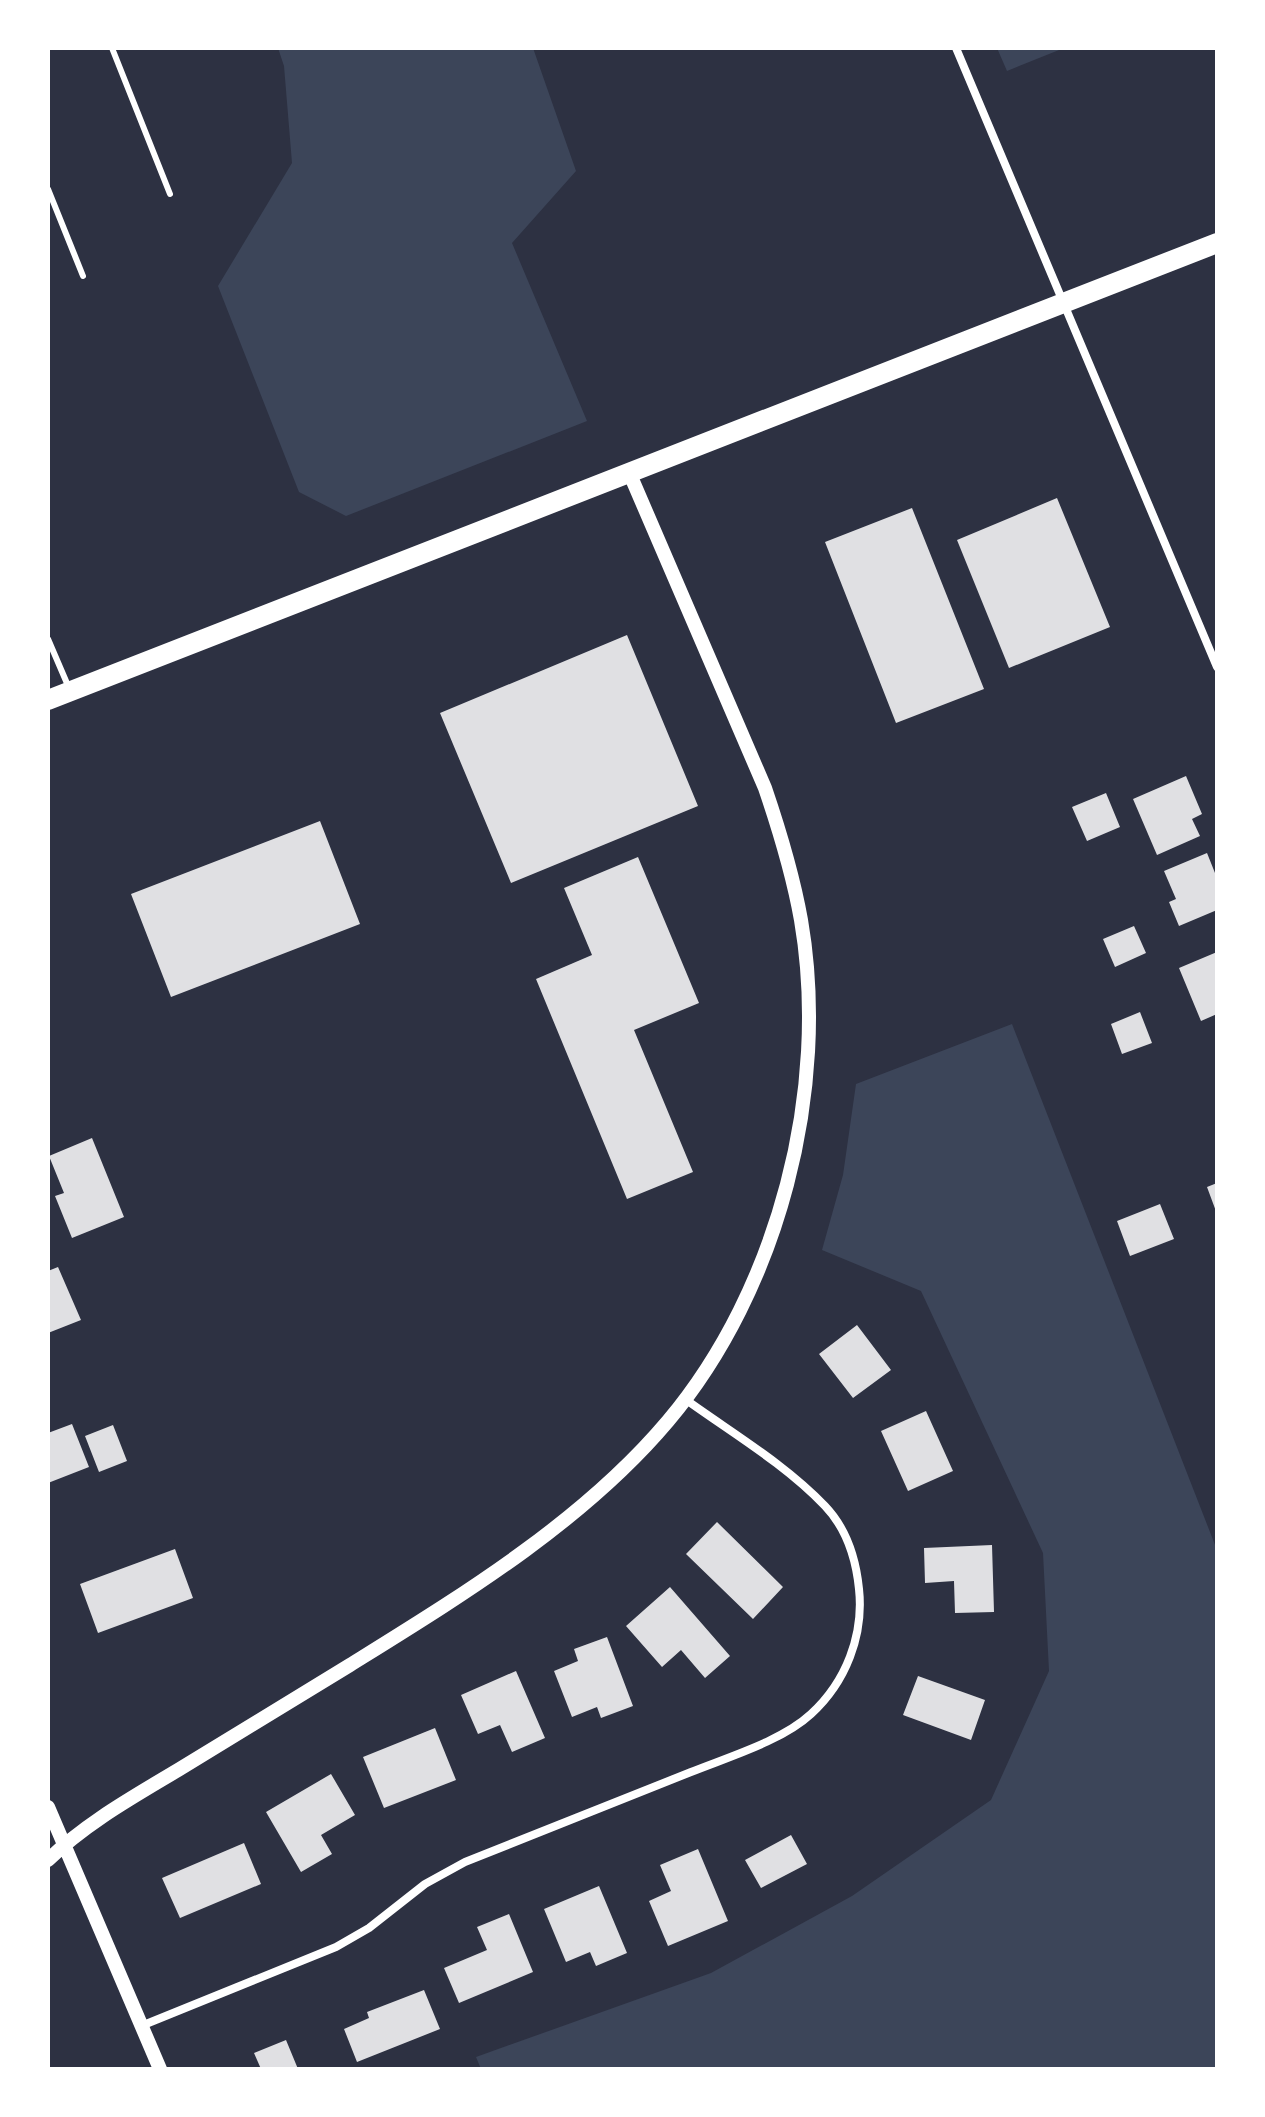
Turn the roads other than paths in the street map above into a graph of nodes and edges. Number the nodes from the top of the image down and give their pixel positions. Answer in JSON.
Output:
{"nodes":[{"id":1,"x":112,"y":48,"type":"edge"},
{"id":2,"x":956,"y":48,"type":"edge"},
{"id":3,"x":48,"y":189,"type":"edge"},
{"id":4,"x":170,"y":194,"type":"dead end"},
{"id":5,"x":1217,"y":243,"type":"edge"},
{"id":6,"x":83,"y":276,"type":"dead end"},
{"id":7,"x":1063,"y":303,"type":"junction"},
{"id":8,"x":629,"y":472,"type":"junction"},
{"id":9,"x":48,"y":639,"type":"edge"},
{"id":10,"x":1217,"y":667,"type":"edge"},
{"id":11,"x":70,"y":692,"type":"junction"},
{"id":12,"x":48,"y":700,"type":"edge"},
{"id":13,"x":685,"y":1399,"type":"junction"},
{"id":14,"x":48,"y":1807,"type":"edge"},
{"id":15,"x":64,"y":1845,"type":"junction"},
{"id":16,"x":48,"y":1860,"type":"edge"},
{"id":17,"x":141,"y":2026,"type":"junction"},
{"id":18,"x":160,"y":2069,"type":"edge"}],
"edges":[{"from":1,"to":4,"type":"lane"},
{"from":2,"to":7,"type":"street"},
{"from":3,"to":6,"type":"lane"},
{"from":5,"to":7,"type":"main road"},
{"from":7,"to":8,"type":"main road"},
{"from":7,"to":10,"type":"street"},
{"from":8,"to":11,"type":"main road"},
{"from":8,"to":13,"type":"street"},
{"from":9,"to":11,"type":"lane"},
{"from":11,"to":12,"type":"main road"},
{"from":13,"to":15,"type":"street"},
{"from":13,"to":17,"type":"street"},
{"from":14,"to":15,"type":"street"},
{"from":15,"to":16,"type":"street"},
{"from":15,"to":17,"type":"street"},
{"from":17,"to":18,"type":"street"}]}
